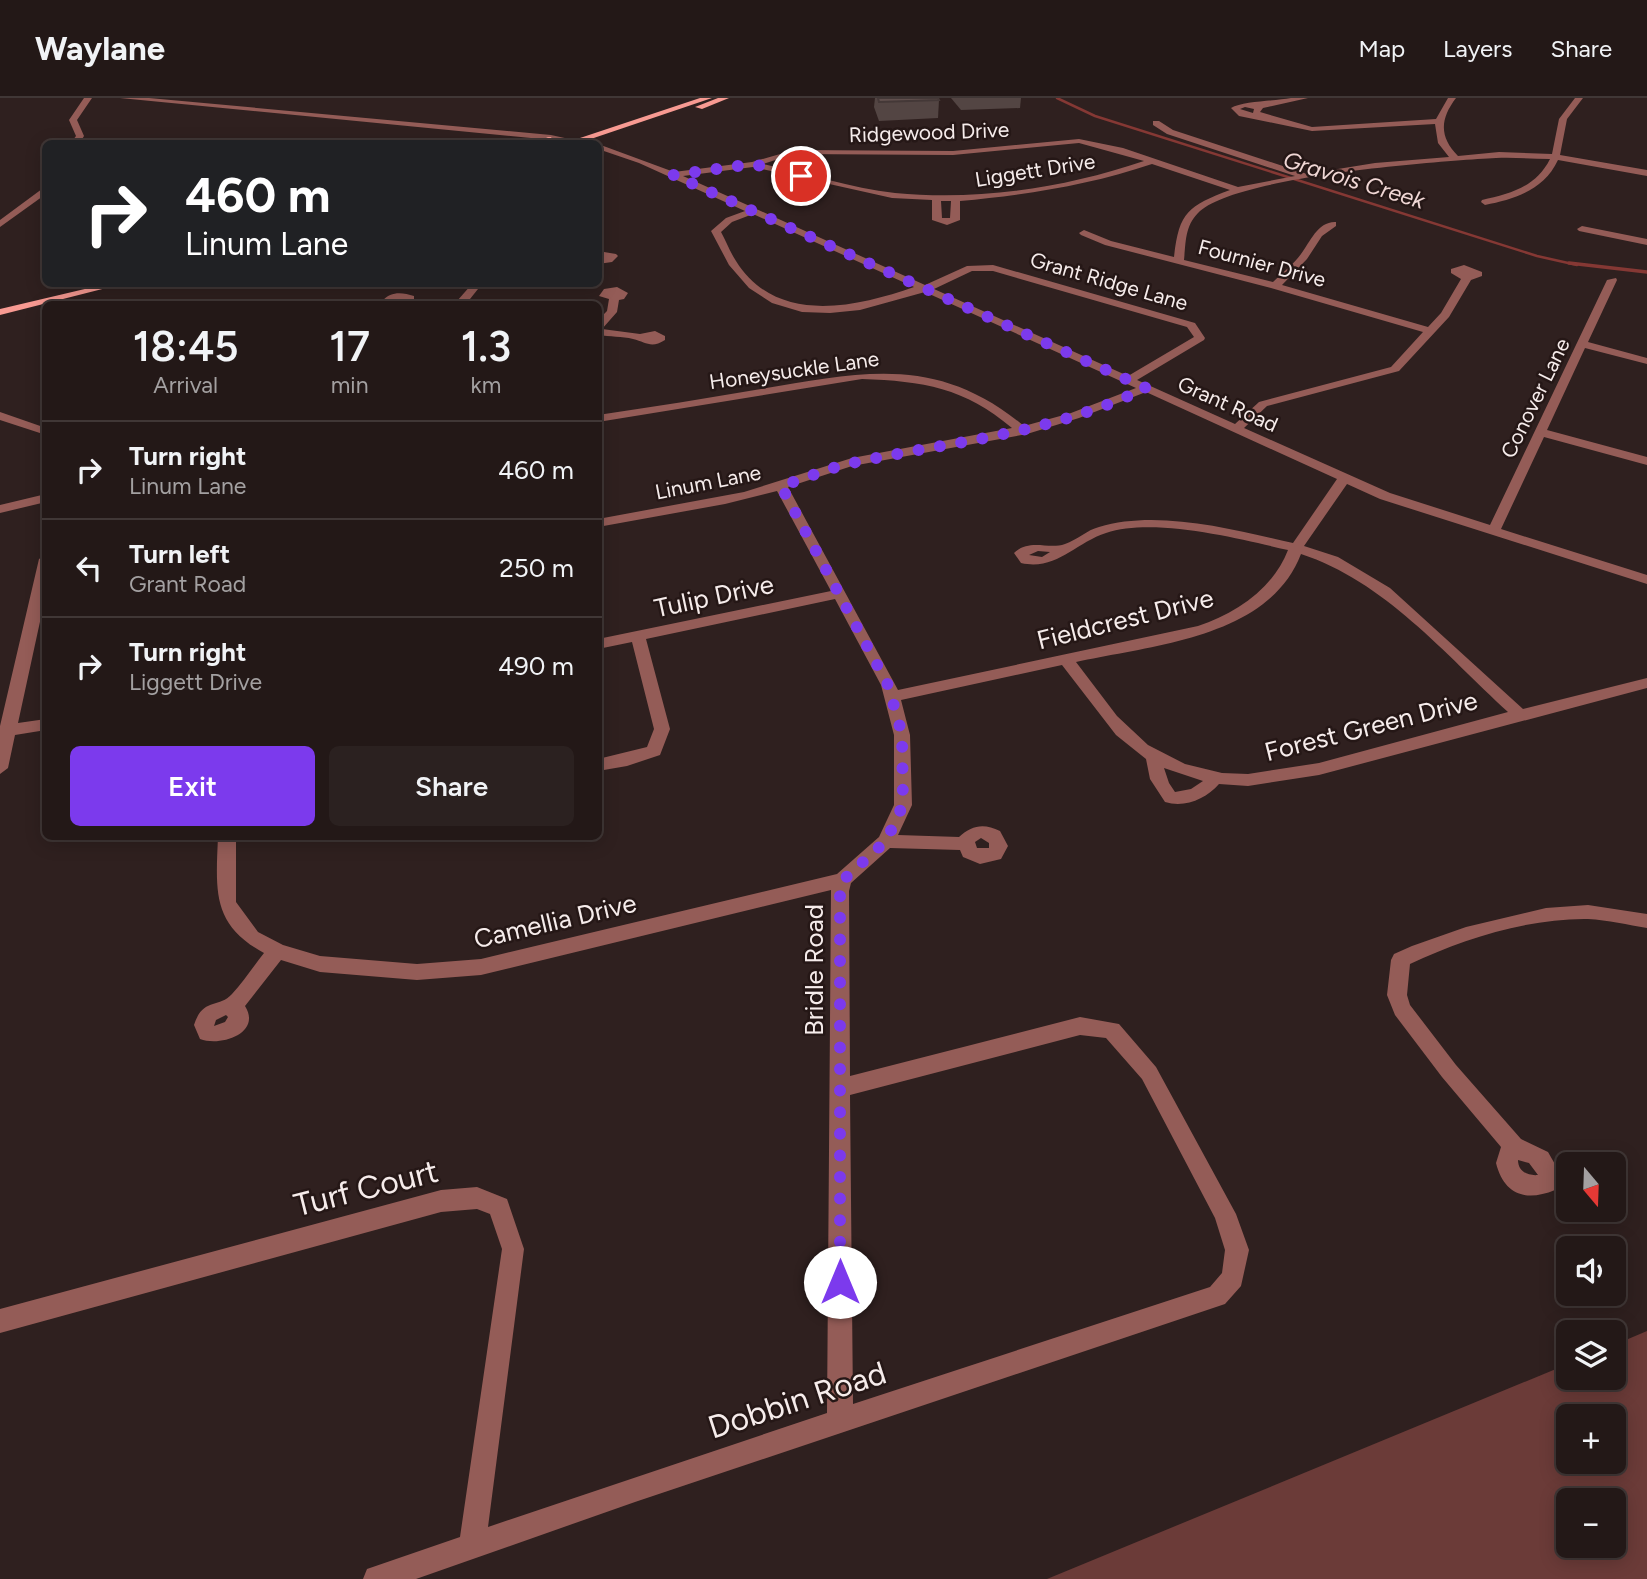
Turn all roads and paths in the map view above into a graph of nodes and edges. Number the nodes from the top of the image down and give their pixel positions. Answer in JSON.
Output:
{"nodes":[{"id":1,"x":88,"y":98,"type":"edge"},
{"id":2,"x":124,"y":98,"type":"edge"},
{"id":3,"x":1304,"y":98,"type":"edge"},
{"id":4,"x":1451,"y":98,"type":"edge"},
{"id":5,"x":1579,"y":98,"type":"edge"},
{"id":6,"x":716,"y":99,"type":"edge"},
{"id":7,"x":696,"y":100,"type":"edge"},
{"id":8,"x":1437,"y":121,"type":"junction"},
{"id":9,"x":1156,"y":123,"type":"dead end"},
{"id":10,"x":549,"y":139,"type":"edge"},
{"id":11,"x":77,"y":140,"type":"edge"},
{"id":12,"x":602,"y":146,"type":"edge"},
{"id":13,"x":602,"y":146,"type":"edge"},
{"id":14,"x":602,"y":146,"type":"edge"},
{"id":15,"x":1454,"y":157,"type":"junction"},
{"id":16,"x":1555,"y":158,"type":"junction"},
{"id":17,"x":1152,"y":161,"type":"junction"},
{"id":18,"x":753,"y":164,"type":"junction"},
{"id":19,"x":1647,"y":173,"type":"edge"},
{"id":20,"x":673,"y":175,"type":"junction"},
{"id":21,"x":1301,"y":177,"type":"junction"},
{"id":22,"x":1238,"y":190,"type":"junction"},
{"id":23,"x":42,"y":192,"type":"edge"},
{"id":24,"x":936,"y":198,"type":"junction"},
{"id":25,"x":956,"y":199,"type":"junction"},
{"id":26,"x":1485,"y":202,"type":"dead end"},
{"id":27,"x":751,"y":212,"type":"junction"},
{"id":28,"x":1333,"y":224,"type":"dead end"},
{"id":29,"x":0,"y":225,"type":"edge"},
{"id":30,"x":1582,"y":229,"type":"dead end"},
{"id":31,"x":1084,"y":233,"type":"dead end"},
{"id":32,"x":1647,"y":242,"type":"edge"},
{"id":33,"x":602,"y":255,"type":"edge"},
{"id":34,"x":602,"y":261,"type":"edge"},
{"id":35,"x":1179,"y":261,"type":"junction"},
{"id":36,"x":1467,"y":278,"type":"dead end"},
{"id":37,"x":1612,"y":280,"type":"dead end"},
{"id":38,"x":1275,"y":286,"type":"junction"},
{"id":39,"x":104,"y":287,"type":"edge"},
{"id":40,"x":475,"y":287,"type":"edge"},
{"id":41,"x":922,"y":289,"type":"junction"},
{"id":42,"x":614,"y":298,"type":"dead end"},
{"id":43,"x":46,"y":301,"type":"edge"},
{"id":44,"x":388,"y":301,"type":"edge"},
{"id":45,"x":407,"y":301,"type":"edge"},
{"id":46,"x":463,"y":301,"type":"edge"},
{"id":47,"x":42,"y":302,"type":"edge"},
{"id":48,"x":0,"y":312,"type":"edge"},
{"id":49,"x":602,"y":325,"type":"edge"},
{"id":50,"x":602,"y":331,"type":"edge"},
{"id":51,"x":1431,"y":331,"type":"junction"},
{"id":52,"x":642,"y":337,"type":"dead end"},
{"id":53,"x":1582,"y":344,"type":"junction"},
{"id":54,"x":1647,"y":361,"type":"edge"},
{"id":55,"x":1129,"y":380,"type":"junction"},
{"id":56,"x":1146,"y":388,"type":"junction"},
{"id":57,"x":0,"y":416,"type":"edge"},
{"id":58,"x":42,"y":418,"type":"edge"},
{"id":59,"x":602,"y":418,"type":"edge"},
{"id":60,"x":13,"y":423,"type":"junction"},
{"id":61,"x":1236,"y":429,"type":"junction"},
{"id":62,"x":42,"y":431,"type":"edge"},
{"id":63,"x":1023,"y":431,"type":"junction"},
{"id":64,"x":1540,"y":432,"type":"junction"},
{"id":65,"x":1647,"y":461,"type":"edge"},
{"id":66,"x":1345,"y":477,"type":"junction"},
{"id":67,"x":781,"y":486,"type":"junction"},
{"id":68,"x":42,"y":499,"type":"edge"},
{"id":69,"x":0,"y":509,"type":"edge"},
{"id":70,"x":602,"y":522,"type":"edge"},
{"id":71,"x":1493,"y":533,"type":"junction"},
{"id":72,"x":1296,"y":548,"type":"junction"},
{"id":73,"x":1064,"y":549,"type":"dead end"},
{"id":74,"x":42,"y":576,"type":"edge"},
{"id":75,"x":1647,"y":580,"type":"edge"},
{"id":76,"x":839,"y":594,"type":"junction"},
{"id":77,"x":638,"y":637,"type":"junction"},
{"id":78,"x":602,"y":643,"type":"edge"},
{"id":79,"x":1066,"y":660,"type":"junction"},
{"id":80,"x":1647,"y":683,"type":"edge"},
{"id":81,"x":892,"y":697,"type":"junction"},
{"id":82,"x":1519,"y":714,"type":"junction"},
{"id":83,"x":42,"y":725,"type":"edge"},
{"id":84,"x":3,"y":737,"type":"edge"},
{"id":85,"x":1154,"y":756,"type":"junction"},
{"id":86,"x":602,"y":764,"type":"edge"},
{"id":87,"x":0,"y":768,"type":"edge"},
{"id":88,"x":1216,"y":777,"type":"junction"},
{"id":89,"x":227,"y":840,"type":"edge"},
{"id":90,"x":886,"y":841,"type":"junction"},
{"id":91,"x":965,"y":844,"type":"dead end"},
{"id":92,"x":843,"y":880,"type":"junction"},
{"id":93,"x":1647,"y":921,"type":"edge"},
{"id":94,"x":276,"y":951,"type":"junction"},
{"id":95,"x":233,"y":1007,"type":"dead end"},
{"id":96,"x":841,"y":1088,"type":"junction"},
{"id":97,"x":1516,"y":1149,"type":"dead end"},
{"id":98,"x":0,"y":1321,"type":"edge"},
{"id":99,"x":840,"y":1421,"type":"junction"},
{"id":100,"x":472,"y":1545,"type":"junction"},
{"id":101,"x":377,"y":1579,"type":"edge"}],
"edges":[{"from":1,"to":11,"type":"street"},
{"from":2,"to":10,"type":"street"},
{"from":3,"to":8,"type":"street"},
{"from":4,"to":8,"type":"street"},
{"from":5,"to":16,"type":"street"},
{"from":6,"to":7,"type":"main road"},
{"from":6,"to":12,"type":"main road"},
{"from":7,"to":13,"type":"main road"},
{"from":8,"to":15,"type":"street"},
{"from":9,"to":21,"type":"street"},
{"from":14,"to":20,"type":"street","name":"Grant Road"},
{"from":15,"to":16,"type":"street"},
{"from":15,"to":21,"type":"street"},
{"from":16,"to":19,"type":"street"},
{"from":16,"to":26,"type":"street"},
{"from":17,"to":18,"type":"street","name":"Ridgewood Drive"},
{"from":17,"to":22,"type":"street","name":"Ridgewood Drive"},
{"from":17,"to":25,"type":"street","name":"Liggett Drive"},
{"from":18,"to":20,"type":"street","name":"Liggett Drive"},
{"from":18,"to":24,"type":"street","name":"Liggett Drive"},
{"from":20,"to":27,"type":"street","name":"Grant Road"},
{"from":21,"to":22,"type":"street"},
{"from":22,"to":35,"type":"street"},
{"from":23,"to":29,"type":"street"},
{"from":24,"to":25,"type":"street","name":"Liggett Drive"},
{"from":24,"to":25,"type":"street"},
{"from":27,"to":41,"type":"street","name":"Grant Road"},
{"from":27,"to":41,"type":"street"},
{"from":28,"to":38,"type":"street"},
{"from":30,"to":32,"type":"street"},
{"from":31,"to":35,"type":"street","name":"Fournier Drive"},
{"from":33,"to":34,"type":"street"},
{"from":35,"to":38,"type":"street","name":"Fournier Drive"},
{"from":36,"to":51,"type":"street"},
{"from":37,"to":53,"type":"street","name":"Conover Lane"},
{"from":38,"to":51,"type":"street","name":"Fournier Drive"},
{"from":39,"to":43,"type":"main road"},
{"from":40,"to":46,"type":"street"},
{"from":41,"to":55,"type":"street","name":"Grant Road"},
{"from":41,"to":55,"type":"street","name":"Grant Ridge Lane"},
{"from":42,"to":49,"type":"street"},
{"from":44,"to":45,"type":"street"},
{"from":47,"to":48,"type":"main road"},
{"from":50,"to":52,"type":"street"},
{"from":51,"to":61,"type":"street"},
{"from":53,"to":54,"type":"street"},
{"from":53,"to":64,"type":"street","name":"Conover Lane"},
{"from":55,"to":56,"type":"street","name":"Grant Road"},
{"from":56,"to":61,"type":"street","name":"Grant Road"},
{"from":56,"to":63,"type":"street","name":"Linum Lane"},
{"from":57,"to":60,"type":"street"},
{"from":58,"to":60,"type":"street"},
{"from":59,"to":63,"type":"street","name":"Honeysuckle Lane"},
{"from":60,"to":62,"type":"street"},
{"from":61,"to":66,"type":"street","name":"Grant Road"},
{"from":63,"to":67,"type":"street","name":"Linum Lane"},
{"from":64,"to":65,"type":"street"},
{"from":64,"to":71,"type":"street","name":"Conover Lane"},
{"from":66,"to":71,"type":"street","name":"Grant Road"},
{"from":66,"to":72,"type":"street","name":"Fieldcrest Drive"},
{"from":67,"to":70,"type":"street","name":"Linum Lane"},
{"from":67,"to":76,"type":"street","name":"Bridle Road"},
{"from":68,"to":69,"type":"street"},
{"from":71,"to":75,"type":"street","name":"Grant Road"},
{"from":72,"to":73,"type":"street"},
{"from":72,"to":79,"type":"street","name":"Fieldcrest Drive"},
{"from":72,"to":82,"type":"street"},
{"from":74,"to":84,"type":"street"},
{"from":76,"to":77,"type":"street","name":"Tulip Drive"},
{"from":76,"to":81,"type":"street","name":"Bridle Road"},
{"from":77,"to":78,"type":"street","name":"Tulip Drive"},
{"from":77,"to":86,"type":"street"},
{"from":79,"to":81,"type":"street","name":"Fieldcrest Drive"},
{"from":79,"to":85,"type":"street","name":"Forest Green Drive"},
{"from":80,"to":82,"type":"street","name":"Forest Green Drive"},
{"from":81,"to":90,"type":"street","name":"Bridle Road"},
{"from":82,"to":88,"type":"street","name":"Forest Green Drive"},
{"from":83,"to":84,"type":"street"},
{"from":84,"to":87,"type":"street"},
{"from":85,"to":88,"type":"street","name":"Forest Green Drive"},
{"from":85,"to":88,"type":"street"},
{"from":89,"to":94,"type":"street","name":"Camellia Drive"},
{"from":90,"to":91,"type":"street"},
{"from":90,"to":92,"type":"street","name":"Bridle Road"},
{"from":92,"to":94,"type":"street","name":"Camellia Drive"},
{"from":92,"to":96,"type":"street","name":"Bridle Road"},
{"from":93,"to":97,"type":"street"},
{"from":94,"to":95,"type":"street"},
{"from":96,"to":99,"type":"street","name":"Bridle Road"},
{"from":96,"to":99,"type":"street","name":"Dobbin Road"},
{"from":98,"to":100,"type":"street","name":"Turf Court"},
{"from":99,"to":100,"type":"street","name":"Dobbin Road"},
{"from":100,"to":101,"type":"street","name":"Dobbin Road"}]}
